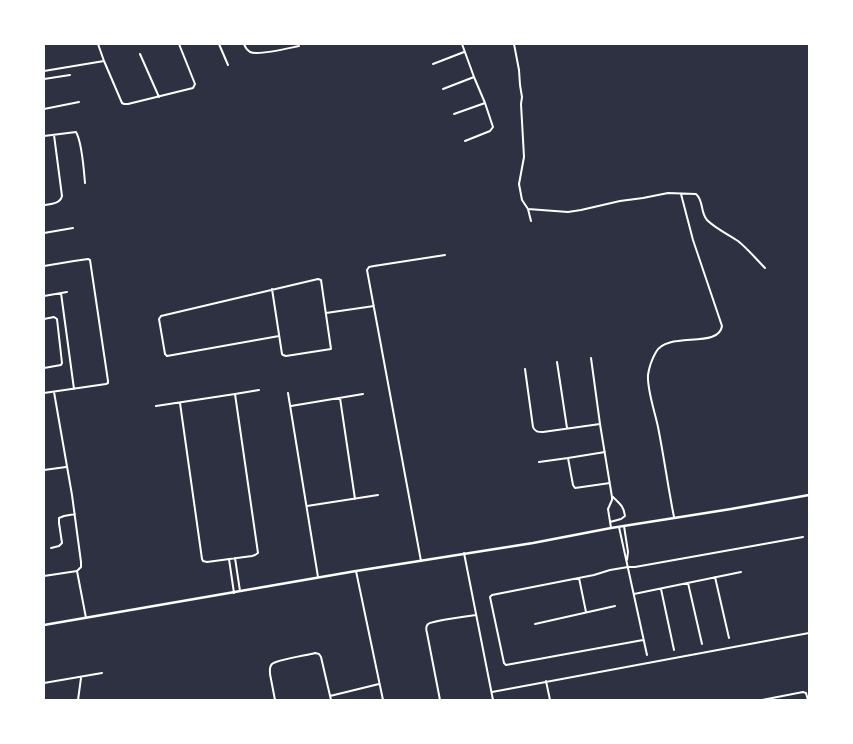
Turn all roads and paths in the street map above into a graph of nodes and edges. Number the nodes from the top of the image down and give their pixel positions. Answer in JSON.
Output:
{"nodes":[{"id":1,"x":98,"y":44,"type":"edge"},
{"id":2,"x":179,"y":44,"type":"edge"},
{"id":3,"x":219,"y":44,"type":"edge"},
{"id":4,"x":244,"y":44,"type":"edge"},
{"id":5,"x":462,"y":44,"type":"edge"},
{"id":6,"x":514,"y":44,"type":"edge"},
{"id":7,"x":299,"y":46,"type":"dead end"},
{"id":8,"x":464,"y":52,"type":"junction"},
{"id":9,"x":140,"y":54,"type":"dead end"},
{"id":10,"x":104,"y":61,"type":"junction"},
{"id":11,"x":433,"y":64,"type":"dead end"},
{"id":12,"x":228,"y":65,"type":"dead end"},
{"id":13,"x":44,"y":71,"type":"edge"},
{"id":14,"x":70,"y":75,"type":"dead end"},
{"id":15,"x":474,"y":77,"type":"junction"},
{"id":16,"x":44,"y":79,"type":"edge"},
{"id":17,"x":443,"y":90,"type":"dead end"},
{"id":18,"x":159,"y":97,"type":"junction"},
{"id":19,"x":80,"y":102,"type":"dead end"},
{"id":20,"x":485,"y":103,"type":"junction"},
{"id":21,"x":44,"y":109,"type":"edge"},
{"id":22,"x":454,"y":114,"type":"dead end"},
{"id":23,"x":54,"y":135,"type":"junction"},
{"id":24,"x":44,"y":136,"type":"edge"},
{"id":25,"x":464,"y":141,"type":"dead end"},
{"id":26,"x":85,"y":183,"type":"dead end"},
{"id":27,"x":681,"y":194,"type":"junction"},
{"id":28,"x":44,"y":205,"type":"edge"},
{"id":29,"x":528,"y":209,"type":"junction"},
{"id":30,"x":532,"y":221,"type":"dead end"},
{"id":31,"x":73,"y":228,"type":"dead end"},
{"id":32,"x":44,"y":233,"type":"edge"},
{"id":33,"x":445,"y":255,"type":"dead end"},
{"id":34,"x":44,"y":266,"type":"edge"},
{"id":35,"x":765,"y":268,"type":"dead end"},
{"id":36,"x":272,"y":289,"type":"junction"},
{"id":37,"x":67,"y":292,"type":"dead end"},
{"id":38,"x":62,"y":293,"type":"junction"},
{"id":39,"x":44,"y":296,"type":"edge"},
{"id":40,"x":374,"y":306,"type":"junction"},
{"id":41,"x":326,"y":313,"type":"junction"},
{"id":42,"x":44,"y":319,"type":"edge"},
{"id":43,"x":279,"y":336,"type":"junction"},
{"id":44,"x":590,"y":358,"type":"dead end"},
{"id":45,"x":557,"y":362,"type":"dead end"},
{"id":46,"x":44,"y":368,"type":"edge"},
{"id":47,"x":525,"y":369,"type":"dead end"},
{"id":48,"x":74,"y":389,"type":"junction"},
{"id":49,"x":259,"y":390,"type":"dead end"},
{"id":50,"x":54,"y":392,"type":"junction"},
{"id":51,"x":44,"y":393,"type":"edge"},
{"id":52,"x":288,"y":393,"type":"dead end"},
{"id":53,"x":235,"y":394,"type":"junction"},
{"id":54,"x":363,"y":394,"type":"dead end"},
{"id":55,"x":340,"y":398,"type":"junction"},
{"id":56,"x":180,"y":403,"type":"junction"},
{"id":57,"x":156,"y":406,"type":"dead end"},
{"id":58,"x":290,"y":406,"type":"junction"},
{"id":59,"x":600,"y":424,"type":"junction"},
{"id":60,"x":567,"y":428,"type":"junction"},
{"id":61,"x":605,"y":452,"type":"junction"},
{"id":62,"x":568,"y":458,"type":"junction"},
{"id":63,"x":540,"y":462,"type":"dead end"},
{"id":64,"x":67,"y":466,"type":"junction"},
{"id":65,"x":44,"y":470,"type":"edge"},
{"id":66,"x":610,"y":483,"type":"junction"},
{"id":67,"x":378,"y":495,"type":"dead end"},
{"id":68,"x":809,"y":495,"type":"edge"},
{"id":69,"x":612,"y":496,"type":"junction"},
{"id":70,"x":355,"y":499,"type":"junction"},
{"id":71,"x":307,"y":506,"type":"junction"},
{"id":72,"x":75,"y":514,"type":"junction"},
{"id":73,"x":674,"y":517,"type":"junction"},
{"id":74,"x":610,"y":522,"type":"junction"},
{"id":75,"x":624,"y":526,"type":"junction"},
{"id":76,"x":619,"y":527,"type":"junction"},
{"id":77,"x":611,"y":528,"type":"junction"},
{"id":78,"x":803,"y":537,"type":"dead end"},
{"id":79,"x":51,"y":548,"type":"dead end"},
{"id":80,"x":464,"y":554,"type":"junction"},
{"id":81,"x":235,"y":558,"type":"junction"},
{"id":82,"x":228,"y":559,"type":"junction"},
{"id":83,"x":421,"y":560,"type":"junction"},
{"id":84,"x":627,"y":561,"type":"junction"},
{"id":85,"x":628,"y":567,"type":"junction"},
{"id":86,"x":77,"y":571,"type":"junction"},
{"id":87,"x":356,"y":571,"type":"junction"},
{"id":88,"x":741,"y":572,"type":"dead end"},
{"id":89,"x":44,"y":576,"type":"edge"},
{"id":90,"x":715,"y":577,"type":"junction"},
{"id":91,"x":318,"y":578,"type":"junction"},
{"id":92,"x":579,"y":578,"type":"junction"},
{"id":93,"x":688,"y":583,"type":"junction"},
{"id":94,"x":661,"y":588,"type":"junction"},
{"id":95,"x":240,"y":592,"type":"junction"},
{"id":96,"x":234,"y":593,"type":"junction"},
{"id":97,"x":634,"y":594,"type":"junction"},
{"id":98,"x":615,"y":606,"type":"dead end"},
{"id":99,"x":586,"y":612,"type":"junction"},
{"id":100,"x":476,"y":615,"type":"junction"},
{"id":101,"x":86,"y":618,"type":"junction"},
{"id":102,"x":535,"y":624,"type":"dead end"},
{"id":103,"x":44,"y":625,"type":"edge"},
{"id":104,"x":809,"y":633,"type":"edge"},
{"id":105,"x":729,"y":638,"type":"dead end"},
{"id":106,"x":643,"y":640,"type":"junction"},
{"id":107,"x":702,"y":644,"type":"dead end"},
{"id":108,"x":674,"y":650,"type":"dead end"},
{"id":109,"x":647,"y":655,"type":"dead end"},
{"id":110,"x":102,"y":673,"type":"dead end"},
{"id":111,"x":81,"y":678,"type":"junction"},
{"id":112,"x":546,"y":682,"type":"junction"},
{"id":113,"x":44,"y":683,"type":"edge"},
{"id":114,"x":380,"y":684,"type":"junction"},
{"id":115,"x":492,"y":692,"type":"junction"},
{"id":116,"x":330,"y":696,"type":"junction"},
{"id":117,"x":78,"y":700,"type":"edge"},
{"id":118,"x":275,"y":700,"type":"edge"},
{"id":119,"x":331,"y":700,"type":"edge"},
{"id":120,"x":384,"y":700,"type":"edge"},
{"id":121,"x":440,"y":700,"type":"edge"},
{"id":122,"x":493,"y":700,"type":"edge"},
{"id":123,"x":550,"y":700,"type":"edge"},
{"id":124,"x":762,"y":700,"type":"edge"},
{"id":125,"x":808,"y":700,"type":"edge"}],
"edges":[{"from":1,"to":10,"type":"street"},
{"from":2,"to":18,"type":"street"},
{"from":3,"to":12,"type":"street"},
{"from":4,"to":7,"type":"street"},
{"from":5,"to":8,"type":"street"},
{"from":6,"to":29,"type":"street"},
{"from":8,"to":11,"type":"street"},
{"from":8,"to":15,"type":"street"},
{"from":9,"to":18,"type":"street"},
{"from":10,"to":13,"type":"street"},
{"from":10,"to":18,"type":"street"},
{"from":14,"to":16,"type":"street"},
{"from":15,"to":17,"type":"street"},
{"from":15,"to":20,"type":"street"},
{"from":19,"to":21,"type":"street"},
{"from":20,"to":22,"type":"street"},
{"from":20,"to":25,"type":"street"},
{"from":23,"to":24,"type":"street"},
{"from":23,"to":26,"type":"street"},
{"from":23,"to":28,"type":"street"},
{"from":27,"to":29,"type":"street"},
{"from":27,"to":35,"type":"street"},
{"from":27,"to":73,"type":"street"},
{"from":29,"to":30,"type":"street"},
{"from":31,"to":32,"type":"street"},
{"from":33,"to":40,"type":"street"},
{"from":34,"to":48,"type":"street"},
{"from":36,"to":41,"type":"street"},
{"from":36,"to":43,"type":"street"},
{"from":36,"to":43,"type":"street"},
{"from":37,"to":38,"type":"street"},
{"from":38,"to":39,"type":"street"},
{"from":38,"to":48,"type":"street"},
{"from":40,"to":41,"type":"street"},
{"from":40,"to":83,"type":"street"},
{"from":41,"to":43,"type":"street"},
{"from":42,"to":46,"type":"street"},
{"from":44,"to":59,"type":"street"},
{"from":45,"to":60,"type":"street"},
{"from":47,"to":60,"type":"street"},
{"from":48,"to":50,"type":"street"},
{"from":49,"to":53,"type":"street"},
{"from":50,"to":51,"type":"street"},
{"from":50,"to":64,"type":"street"},
{"from":52,"to":58,"type":"street"},
{"from":53,"to":56,"type":"street"},
{"from":53,"to":81,"type":"street"},
{"from":54,"to":55,"type":"street"},
{"from":55,"to":58,"type":"street"},
{"from":55,"to":70,"type":"street"},
{"from":56,"to":57,"type":"street"},
{"from":56,"to":82,"type":"street"},
{"from":58,"to":71,"type":"street"},
{"from":59,"to":60,"type":"street"},
{"from":59,"to":61,"type":"street"},
{"from":61,"to":62,"type":"street"},
{"from":61,"to":66,"type":"street"},
{"from":62,"to":63,"type":"street"},
{"from":62,"to":66,"type":"street"},
{"from":64,"to":65,"type":"street"},
{"from":64,"to":72,"type":"street"},
{"from":66,"to":69,"type":"street"},
{"from":67,"to":70,"type":"street"},
{"from":68,"to":73,"type":"main road"},
{"from":69,"to":74,"type":"street"},
{"from":69,"to":74,"type":"street"},
{"from":70,"to":71,"type":"street"},
{"from":71,"to":91,"type":"street"},
{"from":72,"to":79,"type":"street"},
{"from":72,"to":86,"type":"street"},
{"from":73,"to":75,"type":"main road"},
{"from":74,"to":77,"type":"street"},
{"from":75,"to":76,"type":"main road"},
{"from":75,"to":84,"type":"street"},
{"from":76,"to":77,"type":"main road"},
{"from":76,"to":84,"type":"street"},
{"from":77,"to":80,"type":"main road"},
{"from":78,"to":85,"type":"street"},
{"from":80,"to":83,"type":"main road"},
{"from":80,"to":100,"type":"street"},
{"from":81,"to":82,"type":"street"},
{"from":81,"to":95,"type":"street"},
{"from":82,"to":96,"type":"street"},
{"from":83,"to":87,"type":"main road"},
{"from":84,"to":85,"type":"street"},
{"from":85,"to":92,"type":"street"},
{"from":85,"to":97,"type":"street"},
{"from":86,"to":89,"type":"street"},
{"from":86,"to":101,"type":"street"},
{"from":87,"to":91,"type":"main road"},
{"from":87,"to":114,"type":"street"},
{"from":88,"to":90,"type":"street"},
{"from":90,"to":93,"type":"street"},
{"from":90,"to":105,"type":"street"},
{"from":91,"to":95,"type":"main road"},
{"from":92,"to":99,"type":"street"},
{"from":92,"to":106,"type":"street"},
{"from":93,"to":94,"type":"street"},
{"from":93,"to":107,"type":"street"},
{"from":94,"to":97,"type":"street"},
{"from":94,"to":108,"type":"street"},
{"from":95,"to":96,"type":"main road"},
{"from":96,"to":101,"type":"main road"},
{"from":97,"to":106,"type":"street"},
{"from":98,"to":99,"type":"street"},
{"from":99,"to":102,"type":"street"},
{"from":100,"to":115,"type":"street"},
{"from":100,"to":121,"type":"street"},
{"from":101,"to":103,"type":"main road"},
{"from":104,"to":112,"type":"street"},
{"from":106,"to":109,"type":"street"},
{"from":110,"to":111,"type":"street"},
{"from":111,"to":113,"type":"street"},
{"from":111,"to":117,"type":"street"},
{"from":112,"to":115,"type":"street"},
{"from":112,"to":123,"type":"street"},
{"from":114,"to":116,"type":"street"},
{"from":114,"to":120,"type":"street"},
{"from":115,"to":122,"type":"street"},
{"from":116,"to":118,"type":"street"},
{"from":116,"to":119,"type":"street"},
{"from":124,"to":125,"type":"street"}]}
